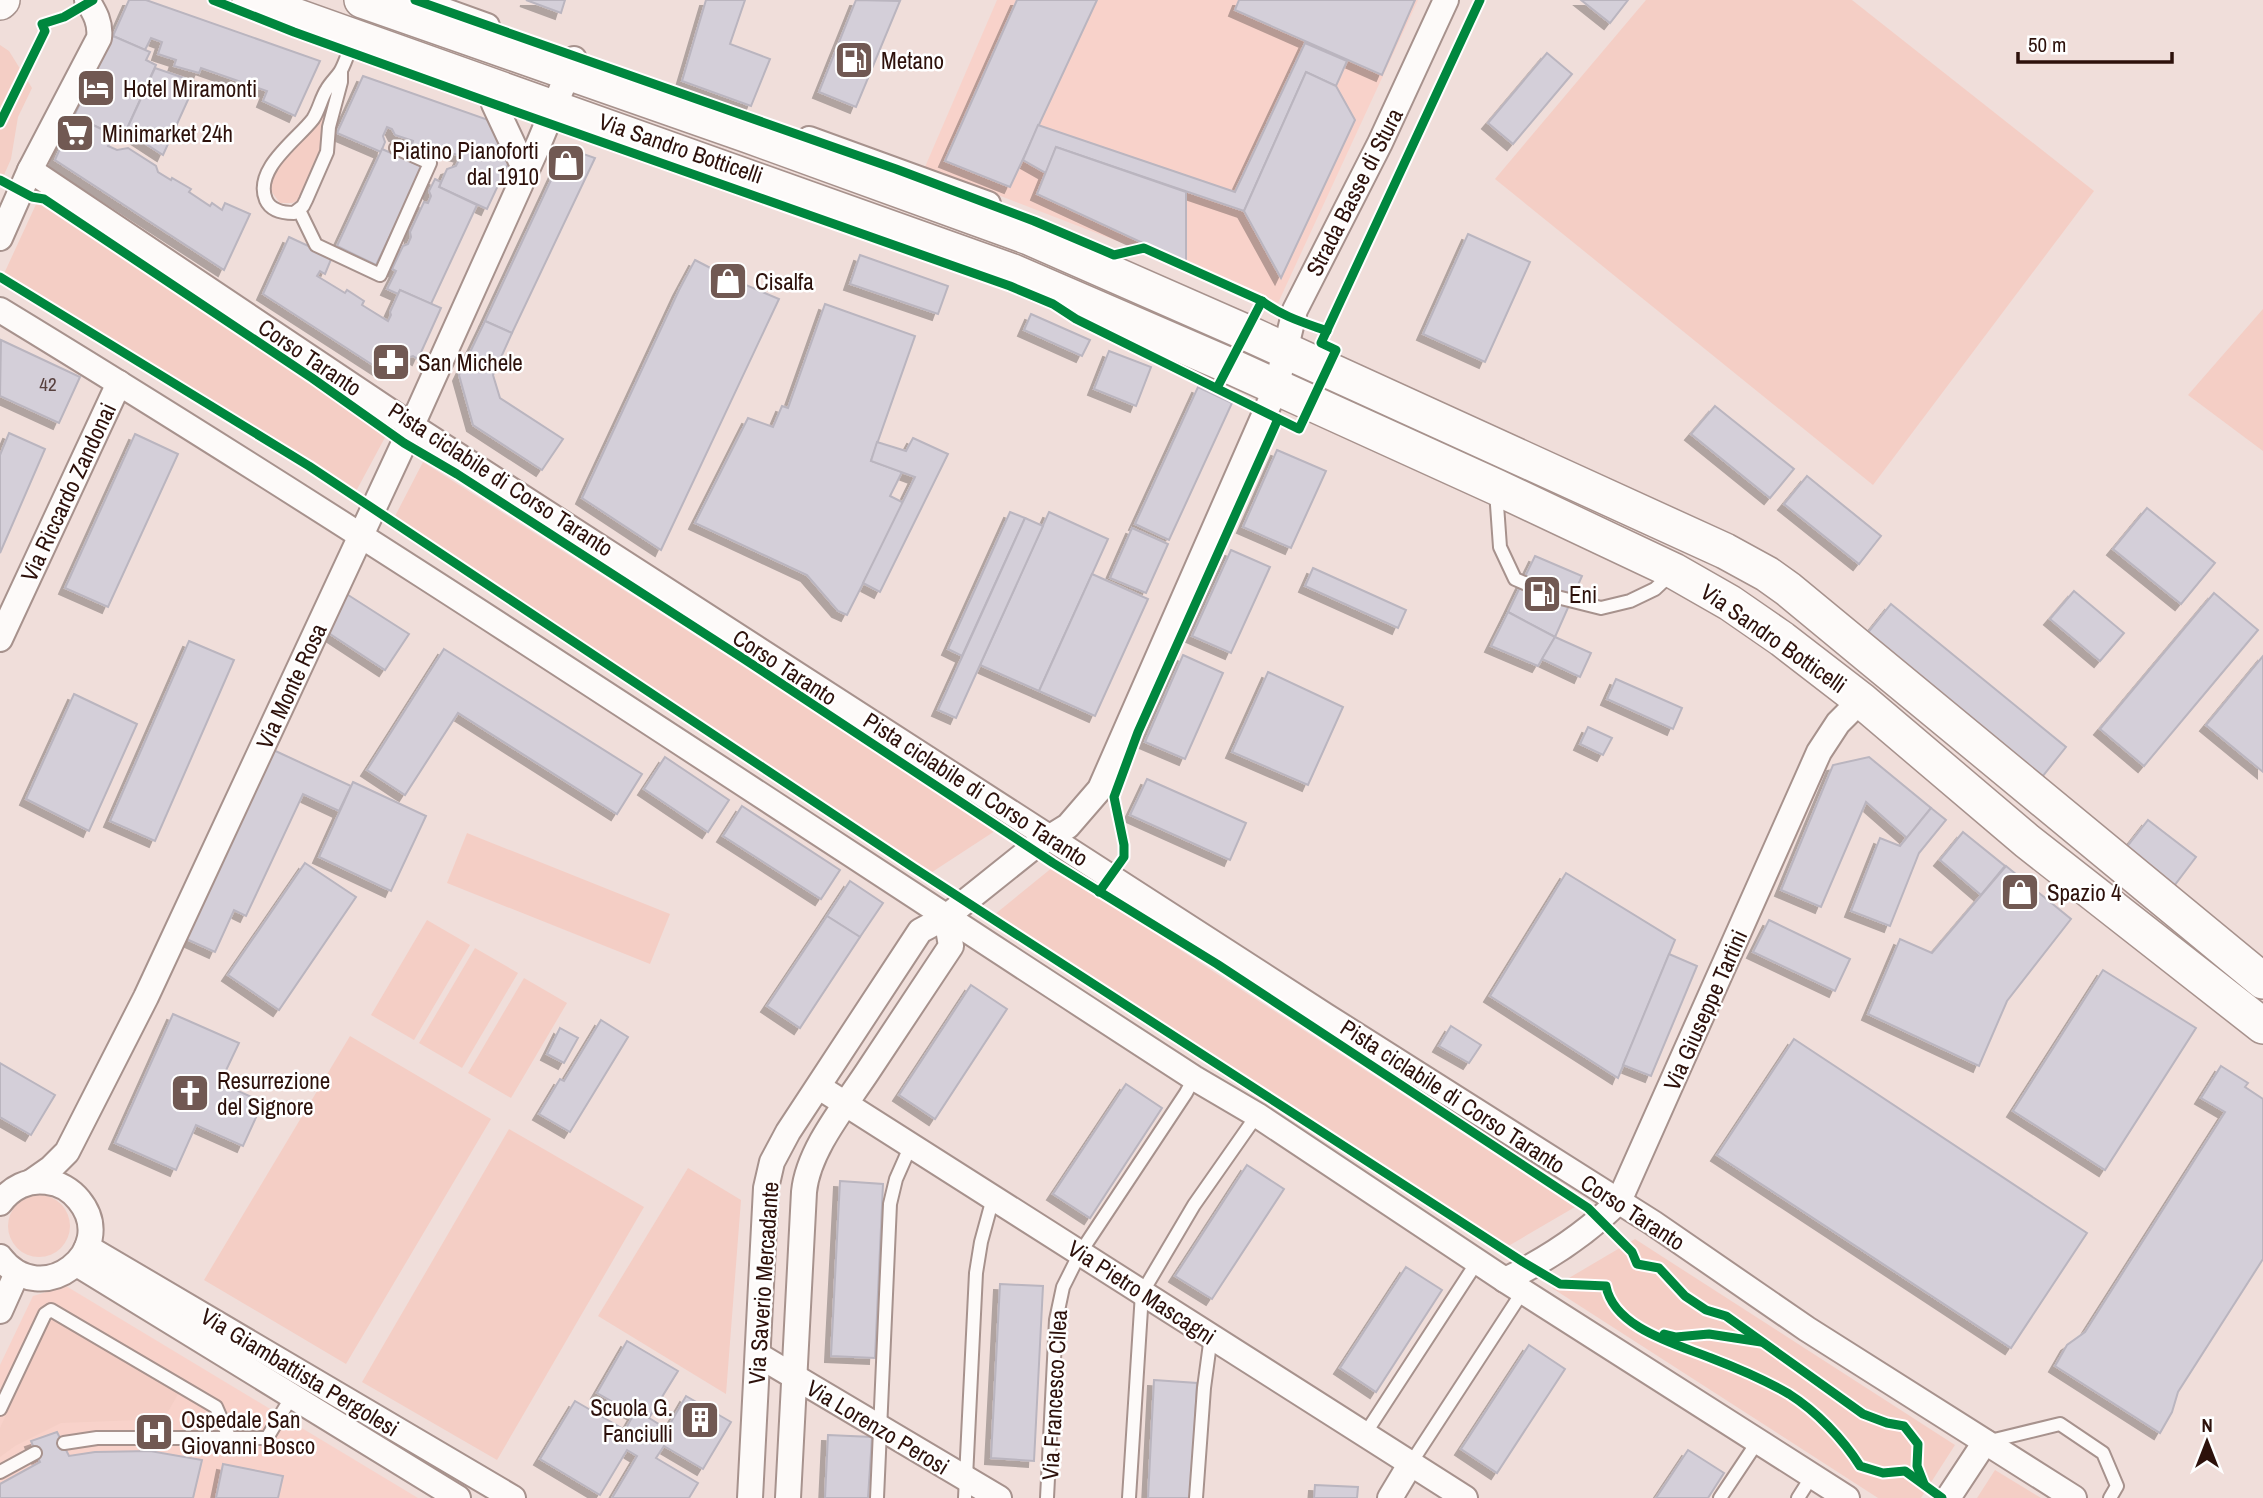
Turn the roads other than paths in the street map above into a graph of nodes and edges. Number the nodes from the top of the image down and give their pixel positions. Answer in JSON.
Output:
{"nodes":[{"id":1,"x":88,"y":0,"type":"edge"},
{"id":2,"x":362,"y":0,"type":"edge"},
{"id":3,"x":415,"y":0,"type":"edge"},
{"id":4,"x":1446,"y":0,"type":"edge"},
{"id":5,"x":258,"y":3,"type":"edge"},
{"id":6,"x":448,"y":5,"type":"edge"},
{"id":7,"x":345,"y":61,"type":"junction"},
{"id":8,"x":572,"y":65,"type":"junction"},
{"id":9,"x":495,"y":104,"type":"junction"},
{"id":10,"x":550,"y":116,"type":"junction"},
{"id":11,"x":396,"y":148,"type":"dead end"},
{"id":12,"x":30,"y":170,"type":"junction"},
{"id":13,"x":526,"y":172,"type":"junction"},
{"id":14,"x":299,"y":210,"type":"junction"},
{"id":15,"x":0,"y":238,"type":"edge"},
{"id":16,"x":0,"y":310,"type":"edge"},
{"id":17,"x":1283,"y":351,"type":"junction"},
{"id":18,"x":119,"y":383,"type":"junction"},
{"id":19,"x":1276,"y":388,"type":"junction"},
{"id":20,"x":412,"y":426,"type":"junction"},
{"id":21,"x":1496,"y":487,"type":"junction"},
{"id":22,"x":361,"y":536,"type":"junction"},
{"id":23,"x":1674,"y":571,"type":"junction"},
{"id":24,"x":0,"y":639,"type":"edge"},
{"id":25,"x":1861,"y":700,"type":"junction"},
{"id":26,"x":1051,"y":838,"type":"junction"},
{"id":27,"x":946,"y":917,"type":"junction"},
{"id":28,"x":2263,"y":981,"type":"edge"},
{"id":29,"x":2263,"y":1026,"type":"edge"},
{"id":30,"x":1194,"y":1078,"type":"junction"},
{"id":31,"x":819,"y":1087,"type":"junction"},
{"id":32,"x":846,"y":1104,"type":"junction"},
{"id":33,"x":1257,"y":1115,"type":"junction"},
{"id":34,"x":911,"y":1145,"type":"junction"},
{"id":35,"x":31,"y":1182,"type":"junction"},
{"id":36,"x":2,"y":1197,"type":"edge"},
{"id":37,"x":993,"y":1198,"type":"junction"},
{"id":38,"x":1619,"y":1201,"type":"junction"},
{"id":39,"x":1080,"y":1253,"type":"junction"},
{"id":40,"x":82,"y":1255,"type":"junction"},
{"id":41,"x":1477,"y":1262,"type":"junction"},
{"id":42,"x":9,"y":1265,"type":"edge"},
{"id":43,"x":1514,"y":1286,"type":"junction"},
{"id":44,"x":1142,"y":1293,"type":"junction"},
{"id":45,"x":0,"y":1311,"type":"edge"},
{"id":46,"x":1211,"y":1336,"type":"junction"},
{"id":47,"x":758,"y":1355,"type":"junction"},
{"id":48,"x":794,"y":1377,"type":"junction"},
{"id":49,"x":292,"y":1396,"type":"junction"},
{"id":50,"x":0,"y":1409,"type":"edge"},
{"id":51,"x":879,"y":1427,"type":"junction"},
{"id":52,"x":1365,"y":1434,"type":"junction"},
{"id":53,"x":230,"y":1439,"type":"junction"},
{"id":54,"x":1758,"y":1441,"type":"junction"},
{"id":55,"x":1985,"y":1442,"type":"junction"},
{"id":56,"x":64,"y":1444,"type":"dead end"},
{"id":57,"x":35,"y":1453,"type":"dead end"},
{"id":58,"x":1411,"y":1464,"type":"junction"},
{"id":59,"x":0,"y":1472,"type":"edge"},
{"id":60,"x":1812,"y":1476,"type":"junction"},
{"id":61,"x":966,"y":1489,"type":"edge"},
{"id":62,"x":458,"y":1498,"type":"edge"},
{"id":63,"x":513,"y":1498,"type":"edge"},
{"id":64,"x":750,"y":1498,"type":"edge"},
{"id":65,"x":788,"y":1498,"type":"edge"},
{"id":66,"x":877,"y":1498,"type":"edge"},
{"id":67,"x":999,"y":1498,"type":"edge"},
{"id":68,"x":1048,"y":1498,"type":"edge"},
{"id":69,"x":1129,"y":1498,"type":"edge"},
{"id":70,"x":1196,"y":1498,"type":"edge"},
{"id":71,"x":1390,"y":1498,"type":"edge"},
{"id":72,"x":1465,"y":1498,"type":"edge"},
{"id":73,"x":1720,"y":1498,"type":"edge"},
{"id":74,"x":1798,"y":1498,"type":"edge"},
{"id":75,"x":1847,"y":1498,"type":"edge"},
{"id":76,"x":1948,"y":1498,"type":"edge"},
{"id":77,"x":2074,"y":1498,"type":"edge"},
{"id":78,"x":2110,"y":1498,"type":"edge"}],
"edges":[{"from":1,"to":12,"type":"street"},
{"from":2,"to":8,"type":"main road","name":"Via Sandro Botticelli"},
{"from":3,"to":6,"type":"street","name":"Via Sandro Botticelli"},
{"from":4,"to":17,"type":"street","name":"Strada Basse di Stura"},
{"from":5,"to":7,"type":"street","name":"Via Sandro Botticelli"},
{"from":5,"to":10,"type":"main road","name":"Via Sandro Botticelli"},
{"from":6,"to":8,"type":"street","name":"Via Sandro Botticelli"},
{"from":7,"to":9,"type":"street","name":"Via Sandro Botticelli"},
{"from":7,"to":14,"type":"lane"},
{"from":7,"to":14,"type":"lane"},
{"from":8,"to":10,"type":"street","name":"Via Monte Rosa"},
{"from":8,"to":17,"type":"main road","name":"Via Sandro Botticelli"},
{"from":9,"to":10,"type":"street","name":"Via Sandro Botticelli"},
{"from":9,"to":13,"type":"street"},
{"from":10,"to":13,"type":"street","name":"Via Monte Rosa"},
{"from":10,"to":19,"type":"main road","name":"Via Sandro Botticelli"},
{"from":11,"to":14,"type":"lane"},
{"from":12,"to":15,"type":"street"},
{"from":12,"to":20,"type":"street","name":"Corso Taranto"},
{"from":13,"to":20,"type":"street","name":"Via Monte Rosa"},
{"from":16,"to":18,"type":"street"},
{"from":17,"to":19,"type":"street","name":"Strada Basse di Stura"},
{"from":17,"to":28,"type":"main road","name":"Via Sandro Botticelli"},
{"from":18,"to":22,"type":"street"},
{"from":18,"to":24,"type":"street","name":"Via Riccardo Zandonai"},
{"from":19,"to":21,"type":"main road","name":"Via Sandro Botticelli"},
{"from":19,"to":26,"type":"street","name":"Via Saverio Mercadante"},
{"from":20,"to":22,"type":"street","name":"Via Monte Rosa"},
{"from":20,"to":26,"type":"street","name":"Corso Taranto"},
{"from":21,"to":23,"type":"main road","name":"Via Sandro Botticelli"},
{"from":21,"to":23,"type":"lane"},
{"from":22,"to":27,"type":"street"},
{"from":22,"to":35,"type":"street","name":"Via Monte Rosa"},
{"from":23,"to":25,"type":"main road","name":"Via Sandro Botticelli"},
{"from":25,"to":29,"type":"main road","name":"Via Sandro Botticelli"},
{"from":25,"to":38,"type":"street","name":"Via Giuseppe Tartini"},
{"from":26,"to":27,"type":"street","name":"Via Saverio Mercadante"},
{"from":26,"to":38,"type":"street","name":"Corso Taranto"},
{"from":27,"to":30,"type":"street"},
{"from":27,"to":31,"type":"street","name":"Via Saverio Mercadante"},
{"from":27,"to":32,"type":"street","name":"Via Saverio Mercadante"},
{"from":30,"to":33,"type":"street"},
{"from":30,"to":39,"type":"lane","name":"Via Francesco Cilea"},
{"from":31,"to":32,"type":"street","name":"Via Pietro Mascagni"},
{"from":31,"to":47,"type":"street","name":"Via Saverio Mercadante"},
{"from":32,"to":34,"type":"street","name":"Via Pietro Mascagni"},
{"from":32,"to":48,"type":"street","name":"Via Saverio Mercadante"},
{"from":33,"to":41,"type":"street"},
{"from":33,"to":44,"type":"lane"},
{"from":34,"to":37,"type":"street","name":"Via Pietro Mascagni"},
{"from":34,"to":51,"type":"lane"},
{"from":35,"to":36,"type":"street","name":"Via Monte Rosa"},
{"from":35,"to":40,"type":"street"},
{"from":37,"to":39,"type":"street","name":"Via Pietro Mascagni"},
{"from":37,"to":61,"type":"lane"},
{"from":38,"to":43,"type":"street","name":"Via Giuseppe Tartini"},
{"from":38,"to":55,"type":"street","name":"Corso Taranto"},
{"from":39,"to":44,"type":"street","name":"Via Pietro Mascagni"},
{"from":39,"to":68,"type":"lane","name":"Via Francesco Cilea"},
{"from":40,"to":42,"type":"street"},
{"from":40,"to":49,"type":"street","name":"Via Giambattista Pergolesi"},
{"from":40,"to":63,"type":"street","name":"Via Giambattista Pergolesi"},
{"from":41,"to":43,"type":"street"},
{"from":41,"to":52,"type":"lane"},
{"from":42,"to":45,"type":"street"},
{"from":43,"to":54,"type":"street"},
{"from":43,"to":58,"type":"lane"},
{"from":44,"to":46,"type":"street","name":"Via Pietro Mascagni"},
{"from":44,"to":69,"type":"lane"},
{"from":46,"to":52,"type":"street","name":"Via Pietro Mascagni"},
{"from":46,"to":70,"type":"lane"},
{"from":47,"to":48,"type":"street","name":"Via Lorenzo Perosi"},
{"from":47,"to":64,"type":"street","name":"Via Saverio Mercadante"},
{"from":48,"to":51,"type":"street","name":"Via Lorenzo Perosi"},
{"from":48,"to":65,"type":"street","name":"Via Saverio Mercadante"},
{"from":49,"to":53,"type":"lane"},
{"from":49,"to":62,"type":"street","name":"Via Giambattista Pergolesi"},
{"from":50,"to":53,"type":"lane"},
{"from":51,"to":61,"type":"street","name":"Via Lorenzo Perosi"},
{"from":51,"to":66,"type":"lane"},
{"from":52,"to":58,"type":"street","name":"Via Pietro Mascagni"},
{"from":53,"to":56,"type":"lane"},
{"from":54,"to":60,"type":"street"},
{"from":54,"to":73,"type":"lane"},
{"from":55,"to":76,"type":"street"},
{"from":55,"to":77,"type":"street","name":"Corso Taranto"},
{"from":55,"to":78,"type":"lane"},
{"from":57,"to":59,"type":"lane"},
{"from":58,"to":71,"type":"street"},
{"from":58,"to":72,"type":"street","name":"Via Pietro Mascagni"},
{"from":60,"to":74,"type":"lane"},
{"from":60,"to":75,"type":"street"},
{"from":61,"to":67,"type":"street","name":"Via Lorenzo Perosi"}]}
